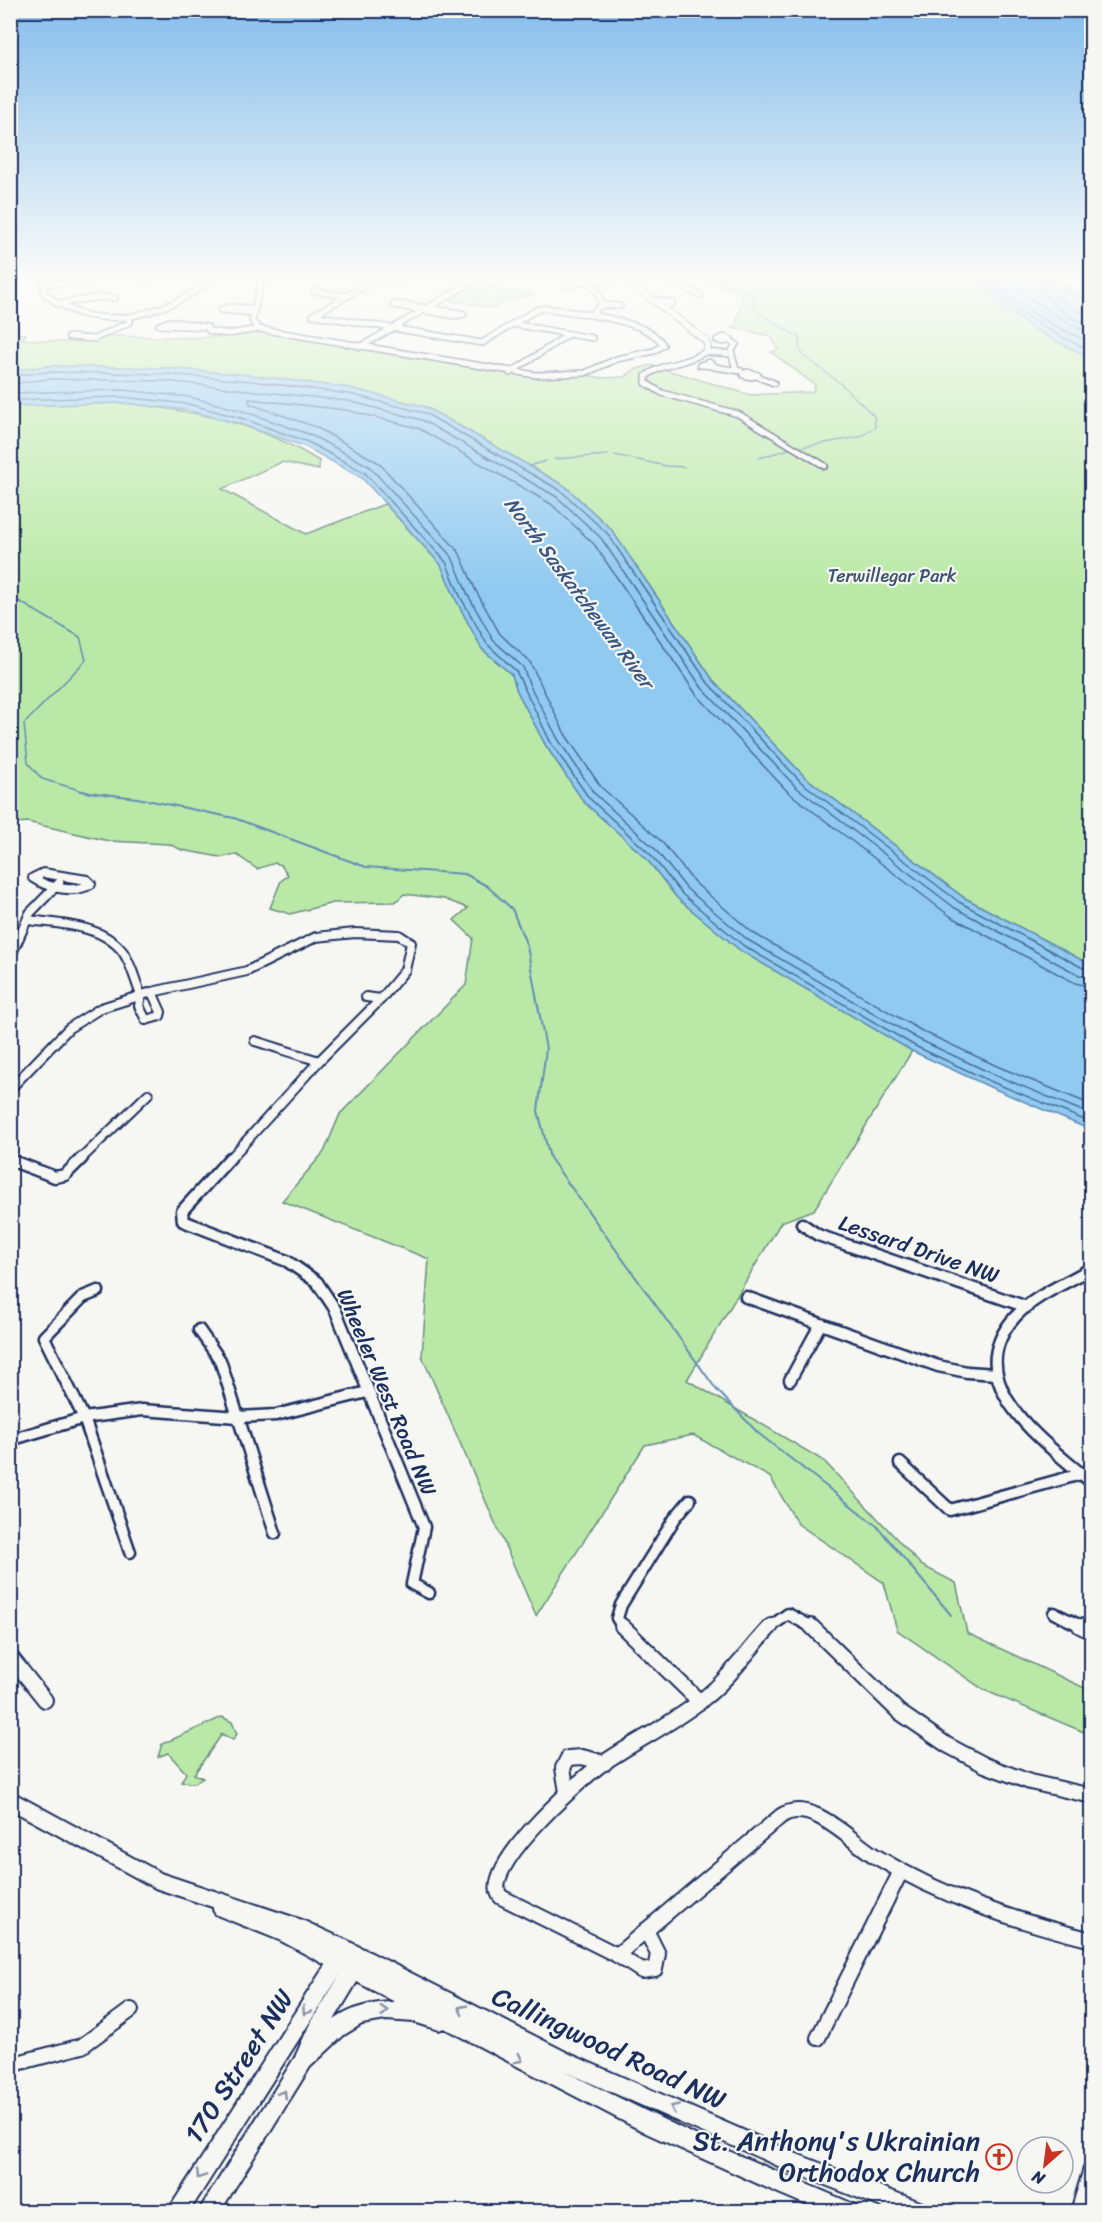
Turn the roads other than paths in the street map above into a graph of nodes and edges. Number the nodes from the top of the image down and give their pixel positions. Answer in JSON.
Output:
{"nodes":[{"id":1,"x":646,"y":382,"type":"edge"},
{"id":2,"x":771,"y":382,"type":"edge"},
{"id":3,"x":774,"y":383,"type":"dead end"},
{"id":4,"x":825,"y":466,"type":"dead end"},
{"id":5,"x":65,"y":877,"type":"junction"},
{"id":6,"x":57,"y":886,"type":"junction"},
{"id":7,"x":28,"y":920,"type":"junction"},
{"id":8,"x":10,"y":958,"type":"edge"},
{"id":9,"x":152,"y":992,"type":"junction"},
{"id":10,"x":141,"y":995,"type":"junction"},
{"id":11,"x":366,"y":997,"type":"dead end"},
{"id":12,"x":381,"y":999,"type":"junction"},
{"id":13,"x":255,"y":1041,"type":"dead end"},
{"id":14,"x":319,"y":1061,"type":"junction"},
{"id":15,"x":10,"y":1089,"type":"edge"},
{"id":16,"x":148,"y":1094,"type":"dead end"},
{"id":17,"x":10,"y":1160,"type":"edge"},
{"id":18,"x":802,"y":1224,"type":"dead end"},
{"id":19,"x":1092,"y":1268,"type":"edge"},
{"id":20,"x":98,"y":1291,"type":"dead end"},
{"id":21,"x":746,"y":1297,"type":"dead end"},
{"id":22,"x":1027,"y":1307,"type":"junction"},
{"id":23,"x":820,"y":1325,"type":"junction"},
{"id":24,"x":199,"y":1330,"type":"dead end"},
{"id":25,"x":996,"y":1374,"type":"junction"},
{"id":26,"x":790,"y":1380,"type":"dead end"},
{"id":27,"x":367,"y":1392,"type":"junction"},
{"id":28,"x":238,"y":1417,"type":"junction"},
{"id":29,"x":84,"y":1418,"type":"junction"},
{"id":30,"x":10,"y":1440,"type":"edge"},
{"id":31,"x":900,"y":1462,"type":"dead end"},
{"id":32,"x":1087,"y":1472,"type":"edge"},
{"id":33,"x":1092,"y":1483,"type":"edge"},
{"id":34,"x":690,"y":1500,"type":"dead end"},
{"id":35,"x":275,"y":1533,"type":"dead end"},
{"id":36,"x":130,"y":1552,"type":"dead end"},
{"id":37,"x":429,"y":1593,"type":"dead end"},
{"id":38,"x":1054,"y":1613,"type":"dead end"},
{"id":39,"x":1092,"y":1632,"type":"edge"},
{"id":40,"x":10,"y":1656,"type":"edge"},
{"id":41,"x":45,"y":1700,"type":"dead end"},
{"id":42,"x":700,"y":1702,"type":"junction"},
{"id":43,"x":604,"y":1763,"type":"junction"},
{"id":44,"x":567,"y":1792,"type":"junction"},
{"id":45,"x":1092,"y":1796,"type":"edge"},
{"id":46,"x":13,"y":1804,"type":"edge"},
{"id":47,"x":901,"y":1871,"type":"junction"},
{"id":48,"x":646,"y":1930,"type":"junction"},
{"id":49,"x":1092,"y":1940,"type":"edge"},
{"id":50,"x":617,"y":1955,"type":"junction"},
{"id":51,"x":350,"y":1960,"type":"junction"},
{"id":52,"x":131,"y":2010,"type":"dead end"},
{"id":53,"x":467,"y":2033,"type":"junction"},
{"id":54,"x":818,"y":2038,"type":"dead end"},
{"id":55,"x":302,"y":2064,"type":"junction"},
{"id":56,"x":10,"y":2065,"type":"edge"},
{"id":57,"x":1092,"y":2169,"type":"edge"},
{"id":58,"x":177,"y":2211,"type":"edge"},
{"id":59,"x":208,"y":2211,"type":"edge"},
{"id":60,"x":849,"y":2211,"type":"edge"},
{"id":61,"x":921,"y":2211,"type":"edge"},
{"id":62,"x":1079,"y":2211,"type":"edge"}],
"edges":[{"from":1,"to":4,"type":"street"},
{"from":2,"to":3,"type":"street"},
{"from":5,"to":6,"type":"street"},
{"from":5,"to":6,"type":"street"},
{"from":5,"to":6,"type":"street"},
{"from":6,"to":7,"type":"street"},
{"from":7,"to":8,"type":"street"},
{"from":7,"to":10,"type":"street"},
{"from":9,"to":10,"type":"street"},
{"from":9,"to":10,"type":"street"},
{"from":9,"to":12,"type":"street","name":"Wheeler West Road NW"},
{"from":10,"to":15,"type":"street"},
{"from":11,"to":12,"type":"street"},
{"from":12,"to":14,"type":"street","name":"Wheeler West Road NW"},
{"from":13,"to":14,"type":"street"},
{"from":14,"to":27,"type":"street","name":"Wheeler West Road NW"},
{"from":16,"to":17,"type":"street"},
{"from":18,"to":22,"type":"street","name":"Lessard Drive NW"},
{"from":19,"to":22,"type":"street"},
{"from":20,"to":29,"type":"street"},
{"from":21,"to":23,"type":"street"},
{"from":22,"to":25,"type":"street"},
{"from":23,"to":25,"type":"street"},
{"from":23,"to":26,"type":"street"},
{"from":24,"to":28,"type":"street"},
{"from":25,"to":32,"type":"street"},
{"from":27,"to":28,"type":"street"},
{"from":27,"to":37,"type":"street","name":"Wheeler West Road NW"},
{"from":28,"to":29,"type":"street"},
{"from":28,"to":35,"type":"street"},
{"from":29,"to":30,"type":"street"},
{"from":29,"to":36,"type":"street"},
{"from":31,"to":32,"type":"street"},
{"from":32,"to":33,"type":"street"},
{"from":34,"to":42,"type":"street"},
{"from":38,"to":39,"type":"street"},
{"from":40,"to":41,"type":"street"},
{"from":42,"to":43,"type":"street"},
{"from":42,"to":45,"type":"street"},
{"from":43,"to":44,"type":"street"},
{"from":43,"to":44,"type":"street"},
{"from":44,"to":50,"type":"street"},
{"from":46,"to":51,"type":"street"},
{"from":47,"to":48,"type":"street"},
{"from":47,"to":49,"type":"street"},
{"from":47,"to":54,"type":"street"},
{"from":48,"to":50,"type":"street"},
{"from":48,"to":50,"type":"street"},
{"from":51,"to":53,"type":"main road","name":"Callingwood Road NW"},
{"from":51,"to":55,"type":"main road","name":"170 Street NW"},
{"from":51,"to":58,"type":"main road","name":"170 Street NW","one_way":true},
{"from":61,"to":51,"type":"main road","name":"Callingwood Road NW","one_way":true},
{"from":52,"to":56,"type":"street"},
{"from":55,"to":53,"type":"main road","one_way":true},
{"from":53,"to":60,"type":"main road","name":"Callingwood Road NW","one_way":true},
{"from":59,"to":55,"type":"main road","name":"170 Street NW","one_way":true},
{"from":57,"to":62,"type":"street"}]}
